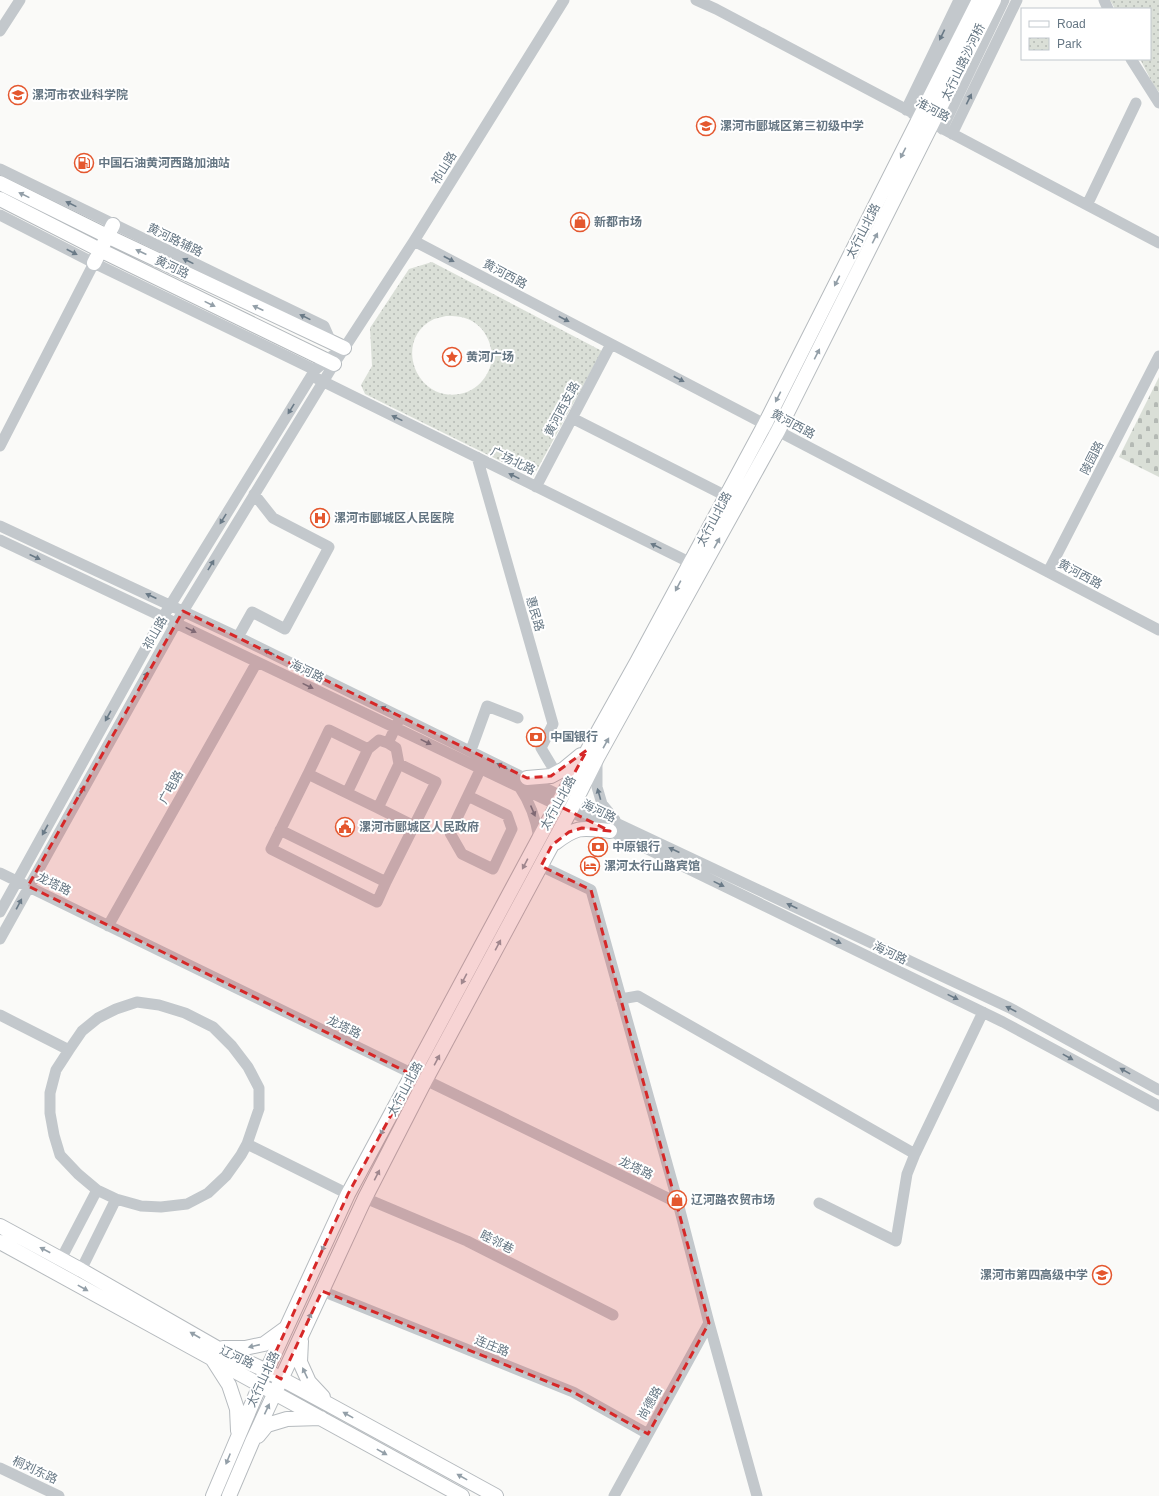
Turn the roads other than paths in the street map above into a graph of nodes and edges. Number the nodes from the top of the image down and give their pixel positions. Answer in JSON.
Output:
{"nodes":[{"id":1,"x":20,"y":0,"type":"edge"},
{"id":2,"x":564,"y":0,"type":"edge"},
{"id":3,"x":696,"y":0,"type":"edge"},
{"id":4,"x":959,"y":0,"type":"edge"},
{"id":5,"x":970,"y":0,"type":"edge"},
{"id":6,"x":980,"y":0,"type":"edge"},
{"id":7,"x":994,"y":0,"type":"edge"},
{"id":8,"x":1004,"y":0,"type":"edge"},
{"id":9,"x":1017,"y":0,"type":"edge"},
{"id":10,"x":0,"y":31,"type":"edge"},
{"id":11,"x":1132,"y":60,"type":"edge"},
{"id":12,"x":1136,"y":103,"type":"dead end"},
{"id":13,"x":1159,"y":103,"type":"edge"},
{"id":14,"x":923,"y":119,"type":"junction"},
{"id":15,"x":952,"y":134,"type":"junction"},
{"id":16,"x":0,"y":169,"type":"edge"},
{"id":17,"x":0,"y":183,"type":"edge"},
{"id":18,"x":0,"y":199,"type":"edge"},
{"id":19,"x":1087,"y":205,"type":"junction"},
{"id":20,"x":0,"y":215,"type":"edge"},
{"id":21,"x":110,"y":230,"type":"junction"},
{"id":22,"x":414,"y":241,"type":"junction"},
{"id":23,"x":1159,"y":242,"type":"edge"},
{"id":24,"x":97,"y":256,"type":"junction"},
{"id":25,"x":611,"y":344,"type":"junction"},
{"id":26,"x":344,"y":348,"type":"junction"},
{"id":27,"x":1159,"y":356,"type":"edge"},
{"id":28,"x":330,"y":362,"type":"junction"},
{"id":29,"x":313,"y":373,"type":"junction"},
{"id":30,"x":323,"y":381,"type":"junction"},
{"id":31,"x":572,"y":418,"type":"junction"},
{"id":32,"x":765,"y":424,"type":"junction"},
{"id":33,"x":778,"y":432,"type":"junction"},
{"id":34,"x":0,"y":446,"type":"edge"},
{"id":35,"x":477,"y":457,"type":"junction"},
{"id":36,"x":536,"y":486,"type":"junction"},
{"id":37,"x":254,"y":494,"type":"junction"},
{"id":38,"x":726,"y":496,"type":"junction"},
{"id":39,"x":0,"y":526,"type":"edge"},
{"id":40,"x":0,"y":540,"type":"edge"},
{"id":41,"x":697,"y":566,"type":"junction"},
{"id":42,"x":1048,"y":572,"type":"junction"},
{"id":43,"x":170,"y":605,"type":"junction"},
{"id":44,"x":183,"y":611,"type":"junction"},
{"id":45,"x":163,"y":617,"type":"junction"},
{"id":46,"x":176,"y":623,"type":"junction"},
{"id":47,"x":1159,"y":630,"type":"edge"},
{"id":48,"x":238,"y":636,"type":"junction"},
{"id":49,"x":257,"y":662,"type":"junction"},
{"id":50,"x":400,"y":716,"type":"junction"},
{"id":51,"x":518,"y":718,"type":"dead end"},
{"id":52,"x":395,"y":727,"type":"junction"},
{"id":53,"x":388,"y":743,"type":"junction"},
{"id":54,"x":368,"y":749,"type":"junction"},
{"id":55,"x":471,"y":750,"type":"junction"},
{"id":56,"x":592,"y":754,"type":"junction"},
{"id":57,"x":399,"y":764,"type":"junction"},
{"id":58,"x":481,"y":768,"type":"junction"},
{"id":59,"x":556,"y":773,"type":"junction"},
{"id":60,"x":308,"y":774,"type":"junction"},
{"id":61,"x":523,"y":783,"type":"junction"},
{"id":62,"x":347,"y":793,"type":"junction"},
{"id":63,"x":468,"y":796,"type":"junction"},
{"id":64,"x":560,"y":800,"type":"junction"},
{"id":65,"x":573,"y":807,"type":"junction"},
{"id":66,"x":378,"y":808,"type":"junction"},
{"id":67,"x":414,"y":826,"type":"junction"},
{"id":68,"x":614,"y":828,"type":"junction"},
{"id":69,"x":280,"y":830,"type":"junction"},
{"id":70,"x":539,"y":838,"type":"junction"},
{"id":71,"x":552,"y":845,"type":"junction"},
{"id":72,"x":541,"y":866,"type":"junction"},
{"id":73,"x":0,"y":873,"type":"edge"},
{"id":74,"x":17,"y":881,"type":"junction"},
{"id":75,"x":386,"y":882,"type":"junction"},
{"id":76,"x":28,"y":886,"type":"junction"},
{"id":77,"x":0,"y":912,"type":"edge"},
{"id":78,"x":108,"y":926,"type":"junction"},
{"id":79,"x":0,"y":939,"type":"edge"},
{"id":80,"x":621,"y":999,"type":"junction"},
{"id":81,"x":983,"y":1012,"type":"junction"},
{"id":82,"x":0,"y":1015,"type":"edge"},
{"id":83,"x":69,"y":1050,"type":"junction"},
{"id":84,"x":419,"y":1078,"type":"junction"},
{"id":85,"x":1159,"y":1090,"type":"edge"},
{"id":86,"x":1159,"y":1106,"type":"edge"},
{"id":87,"x":247,"y":1144,"type":"junction"},
{"id":88,"x":915,"y":1154,"type":"junction"},
{"id":89,"x":97,"y":1190,"type":"junction"},
{"id":90,"x":348,"y":1194,"type":"junction"},
{"id":91,"x":365,"y":1198,"type":"junction"},
{"id":92,"x":116,"y":1199,"type":"junction"},
{"id":93,"x":678,"y":1203,"type":"junction"},
{"id":94,"x":820,"y":1203,"type":"dead end"},
{"id":95,"x":0,"y":1226,"type":"edge"},
{"id":96,"x":0,"y":1242,"type":"edge"},
{"id":97,"x":62,"y":1259,"type":"junction"},
{"id":98,"x":81,"y":1270,"type":"junction"},
{"id":99,"x":322,"y":1291,"type":"junction"},
{"id":100,"x":613,"y":1315,"type":"dead end"},
{"id":101,"x":709,"y":1323,"type":"junction"},
{"id":102,"x":286,"y":1328,"type":"junction"},
{"id":103,"x":301,"y":1335,"type":"junction"},
{"id":104,"x":214,"y":1353,"type":"junction"},
{"id":105,"x":267,"y":1372,"type":"junction"},
{"id":106,"x":281,"y":1379,"type":"junction"},
{"id":107,"x":260,"y":1385,"type":"junction"},
{"id":108,"x":275,"y":1392,"type":"junction"},
{"id":109,"x":328,"y":1404,"type":"junction"},
{"id":110,"x":321,"y":1418,"type":"junction"},
{"id":111,"x":648,"y":1434,"type":"junction"},
{"id":112,"x":238,"y":1435,"type":"junction"},
{"id":113,"x":252,"y":1442,"type":"junction"},
{"id":114,"x":0,"y":1468,"type":"edge"},
{"id":115,"x":59,"y":1496,"type":"edge"},
{"id":116,"x":213,"y":1496,"type":"edge"},
{"id":117,"x":229,"y":1496,"type":"edge"},
{"id":118,"x":462,"y":1496,"type":"edge"},
{"id":119,"x":496,"y":1496,"type":"edge"},
{"id":120,"x":614,"y":1496,"type":"edge"},
{"id":121,"x":757,"y":1496,"type":"edge"}],
"edges":[{"from":1,"to":10,"type":"street"},
{"from":2,"to":22,"type":"street","name":"祁山路"},
{"from":3,"to":14,"type":"street","name":"淮河路"},
{"from":4,"to":14,"type":"street","one_way":true},
{"from":5,"to":14,"type":"street"},
{"from":6,"to":14,"type":"main road","name":"太行山路沙河桥"},
{"from":7,"to":14,"type":"main road","name":"太行山路沙河桥"},
{"from":8,"to":14,"type":"street"},
{"from":15,"to":9,"type":"street","one_way":true},
{"from":11,"to":13,"type":"street"},
{"from":12,"to":19,"type":"street"},
{"from":14,"to":15,"type":"street","name":"淮河路"},
{"from":14,"to":32,"type":"main road","name":"太行山北路","one_way":true},
{"from":33,"to":14,"type":"main road","name":"太行山北路","one_way":true},
{"from":15,"to":19,"type":"street","name":"淮河路"},
{"from":21,"to":16,"type":"street","one_way":true},
{"from":21,"to":17,"type":"main road","name":"黄河路","one_way":true},
{"from":18,"to":24,"type":"main road","name":"黄河路"},
{"from":19,"to":23,"type":"street","name":"淮河路"},
{"from":20,"to":24,"type":"street","one_way":true},
{"from":21,"to":24,"type":"main road"},
{"from":26,"to":21,"type":"main road","name":"黄河路","one_way":true},
{"from":22,"to":25,"type":"street","name":"黄河西路","one_way":true},
{"from":22,"to":26,"type":"street","name":"祁山路"},
{"from":24,"to":28,"type":"main road","name":"黄河路","one_way":true},
{"from":24,"to":29,"type":"street"},
{"from":24,"to":34,"type":"street"},
{"from":25,"to":31,"type":"street","name":"黄河西支路"},
{"from":25,"to":32,"type":"street","name":"黄河西路","one_way":true},
{"from":26,"to":28,"type":"street","name":"祁山路"},
{"from":27,"to":42,"type":"street","name":"陵园路"},
{"from":28,"to":29,"type":"street","name":"祁山路"},
{"from":28,"to":30,"type":"street","name":"祁山路"},
{"from":29,"to":30,"type":"street","name":"广场北路"},
{"from":29,"to":43,"type":"street","name":"祁山路","one_way":true},
{"from":35,"to":30,"type":"street","name":"广场北路","one_way":true},
{"from":30,"to":37,"type":"street","name":"祁山路"},
{"from":31,"to":36,"type":"street","name":"黄河西支路"},
{"from":31,"to":38,"type":"street"},
{"from":32,"to":33,"type":"street","name":"黄河西路"},
{"from":32,"to":38,"type":"main road","name":"太行山北路"},
{"from":41,"to":33,"type":"main road","name":"太行山北路","one_way":true},
{"from":33,"to":42,"type":"street","name":"黄河西路"},
{"from":36,"to":35,"type":"street","name":"广场北路","one_way":true},
{"from":35,"to":59,"type":"street","name":"惠民路"},
{"from":41,"to":36,"type":"street","name":"广场北路","one_way":true},
{"from":44,"to":37,"type":"street","name":"祁山路","one_way":true},
{"from":37,"to":48,"type":"street"},
{"from":38,"to":41,"type":"main road","name":"太行山北路"},
{"from":43,"to":39,"type":"street","name":"海河路","one_way":true},
{"from":40,"to":45,"type":"street","name":"海河路","one_way":true},
{"from":41,"to":56,"type":"main road","name":"太行山北路"},
{"from":42,"to":47,"type":"street","name":"黄河西路"},
{"from":43,"to":44,"type":"street","name":"海河路"},
{"from":43,"to":45,"type":"street","name":"祁山路"},
{"from":44,"to":46,"type":"street","name":"祁山路"},
{"from":44,"to":48,"type":"street","name":"海河路"},
{"from":45,"to":46,"type":"street","name":"海河路"},
{"from":45,"to":74,"type":"street","name":"祁山路","one_way":true},
{"from":46,"to":49,"type":"street","name":"海河路","one_way":true},
{"from":76,"to":46,"type":"street","name":"祁山路","one_way":true},
{"from":50,"to":48,"type":"street","name":"海河路","one_way":true},
{"from":49,"to":52,"type":"street","name":"海河路","one_way":true},
{"from":49,"to":78,"type":"street","name":"广电路"},
{"from":50,"to":52,"type":"street"},
{"from":50,"to":55,"type":"street","name":"海河路"},
{"from":51,"to":55,"type":"street"},
{"from":52,"to":53,"type":"street"},
{"from":52,"to":58,"type":"street","name":"海河路","one_way":true},
{"from":53,"to":54,"type":"street"},
{"from":53,"to":57,"type":"street"},
{"from":54,"to":60,"type":"street"},
{"from":54,"to":62,"type":"street"},
{"from":61,"to":55,"type":"street","name":"海河路","one_way":true},
{"from":56,"to":59,"type":"main road"},
{"from":56,"to":64,"type":"main road","name":"太行山北路"},
{"from":56,"to":65,"type":"main road","name":"太行山北路"},
{"from":68,"to":56,"type":"street","one_way":true},
{"from":57,"to":66,"type":"street"},
{"from":57,"to":67,"type":"street"},
{"from":58,"to":61,"type":"street","name":"海河路"},
{"from":58,"to":63,"type":"street"},
{"from":59,"to":61,"type":"main road"},
{"from":60,"to":62,"type":"street"},
{"from":60,"to":69,"type":"street"},
{"from":61,"to":64,"type":"street","name":"海河路"},
{"from":61,"to":70,"type":"street","one_way":true},
{"from":62,"to":66,"type":"street"},
{"from":63,"to":63,"type":"street"},
{"from":64,"to":65,"type":"street","name":"海河路"},
{"from":64,"to":70,"type":"main road","name":"太行山北路"},
{"from":65,"to":68,"type":"street","name":"海河路"},
{"from":65,"to":71,"type":"main road","name":"太行山北路"},
{"from":66,"to":67,"type":"street"},
{"from":67,"to":75,"type":"street"},
{"from":68,"to":71,"type":"main road"},
{"from":68,"to":81,"type":"street","name":"海河路","one_way":true},
{"from":85,"to":68,"type":"street","name":"海河路","one_way":true},
{"from":69,"to":75,"type":"street"},
{"from":69,"to":75,"type":"street"},
{"from":70,"to":84,"type":"main road","name":"太行山北路","one_way":true},
{"from":71,"to":72,"type":"main road","name":"太行山北路"},
{"from":72,"to":80,"type":"street"},
{"from":84,"to":72,"type":"main road","name":"太行山北路","one_way":true},
{"from":73,"to":74,"type":"street","name":"龙塔路"},
{"from":74,"to":76,"type":"street","name":"龙塔路"},
{"from":74,"to":77,"type":"street","name":"祁山路"},
{"from":76,"to":78,"type":"street","name":"龙塔路"},
{"from":79,"to":76,"type":"street","name":"祁山路","one_way":true},
{"from":78,"to":84,"type":"street","name":"龙塔路"},
{"from":80,"to":88,"type":"street"},
{"from":80,"to":93,"type":"street"},
{"from":81,"to":86,"type":"street","name":"海河路","one_way":true},
{"from":81,"to":88,"type":"street"},
{"from":82,"to":83,"type":"street"},
{"from":83,"to":87,"type":"street"},
{"from":83,"to":89,"type":"street"},
{"from":84,"to":90,"type":"main road","name":"太行山北路","one_way":true},
{"from":91,"to":84,"type":"main road","name":"太行山北路","one_way":true},
{"from":84,"to":93,"type":"street","name":"龙塔路"},
{"from":87,"to":90,"type":"street"},
{"from":87,"to":92,"type":"street"},
{"from":88,"to":94,"type":"street"},
{"from":89,"to":92,"type":"street"},
{"from":89,"to":97,"type":"street"},
{"from":90,"to":102,"type":"main road","name":"太行山北路","one_way":true},
{"from":91,"to":99,"type":"main road","name":"太行山北路"},
{"from":91,"to":100,"type":"street","name":"睦邻巷"},
{"from":92,"to":98,"type":"street"},
{"from":93,"to":101,"type":"street"},
{"from":97,"to":95,"type":"main road","name":"辽河路","one_way":true},
{"from":96,"to":104,"type":"main road","name":"辽河路","one_way":true},
{"from":97,"to":98,"type":"main road","name":"辽河路"},
{"from":104,"to":98,"type":"main road","name":"辽河路","one_way":true},
{"from":103,"to":99,"type":"main road","name":"太行山北路","one_way":true},
{"from":99,"to":111,"type":"street","name":"连庄路"},
{"from":101,"to":111,"type":"street","name":"尚德路"},
{"from":101,"to":121,"type":"street"},
{"from":102,"to":104,"type":"main road","one_way":true},
{"from":102,"to":105,"type":"main road","name":"太行山北路"},
{"from":103,"to":106,"type":"main road","name":"太行山北路"},
{"from":109,"to":103,"type":"main road","one_way":true},
{"from":104,"to":105,"type":"main road","name":"辽河路"},
{"from":104,"to":107,"type":"main road","name":"辽河路"},
{"from":104,"to":112,"type":"main road"},
{"from":105,"to":106,"type":"main road","name":"辽河路"},
{"from":105,"to":107,"type":"main road","name":"太行山北路"},
{"from":106,"to":108,"type":"main road","name":"太行山北路"},
{"from":106,"to":109,"type":"main road","name":"辽河路"},
{"from":107,"to":108,"type":"main road","name":"辽河路"},
{"from":107,"to":112,"type":"main road","name":"太行山北路"},
{"from":108,"to":110,"type":"main road","name":"辽河路"},
{"from":113,"to":108,"type":"main road","name":"太行山北路","one_way":true},
{"from":119,"to":109,"type":"main road","name":"辽河路","one_way":true},
{"from":110,"to":113,"type":"main road"},
{"from":110,"to":118,"type":"main road","name":"辽河路","one_way":true},
{"from":111,"to":120,"type":"street","name":"尚德路"},
{"from":112,"to":116,"type":"main road","name":"太行山北路","one_way":true},
{"from":113,"to":117,"type":"main road","name":"太行山北路"},
{"from":114,"to":115,"type":"street","name":"桐刘东路"}]}
